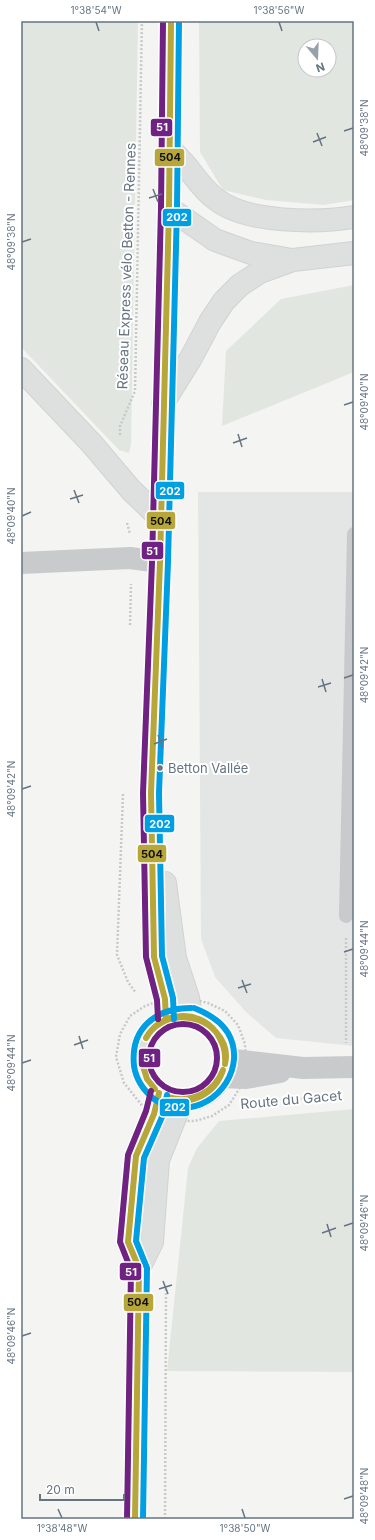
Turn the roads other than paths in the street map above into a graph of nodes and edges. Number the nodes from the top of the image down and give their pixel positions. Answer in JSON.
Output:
{"nodes":[{"id":1,"x":171,"y":21,"type":"edge"},
{"id":2,"x":170,"y":148,"type":"junction"},
{"id":3,"x":169,"y":208,"type":"junction"},
{"id":4,"x":354,"y":217,"type":"edge"},
{"id":5,"x":354,"y":253,"type":"edge"},
{"id":6,"x":293,"y":260,"type":"junction"},
{"id":7,"x":21,"y":369,"type":"edge"},
{"id":8,"x":163,"y":403,"type":"junction"},
{"id":9,"x":161,"y":519,"type":"junction"},
{"id":10,"x":354,"y":534,"type":"edge"},
{"id":11,"x":160,"y":562,"type":"junction"},
{"id":12,"x":21,"y":563,"type":"edge"},
{"id":13,"x":152,"y":793,"type":"junction"},
{"id":14,"x":346,"y":916,"type":"road end"},
{"id":15,"x":189,"y":1007,"type":"junction"},
{"id":16,"x":165,"y":1009,"type":"junction"},
{"id":17,"x":350,"y":1067,"type":"edge"},
{"id":18,"x":223,"y":1068,"type":"junction"},
{"id":19,"x":160,"y":1093,"type":"junction"},
{"id":20,"x":182,"y":1100,"type":"junction"},
{"id":21,"x":139,"y":1268,"type":"junction"},
{"id":22,"x":135,"y":1519,"type":"edge"}],
"edges":[{"from":1,"to":2,"type":"main road"},
{"from":2,"to":3,"type":"main road"},
{"from":2,"to":4,"type":"main road"},
{"from":3,"to":6,"type":"main road"},
{"from":3,"to":8,"type":"main road"},
{"from":5,"to":6,"type":"main road"},
{"from":6,"to":8,"type":"main road"},
{"from":7,"to":9,"type":"main road"},
{"from":8,"to":9,"type":"main road"},
{"from":9,"to":11,"type":"main road"},
{"from":10,"to":14,"type":"lane"},
{"from":11,"to":12,"type":"street"},
{"from":11,"to":13,"type":"main road"},
{"from":13,"to":15,"type":"main road"},
{"from":13,"to":16,"type":"main road"},
{"from":15,"to":16,"type":"main road"},
{"from":15,"to":18,"type":"main road"},
{"from":16,"to":19,"type":"main road"},
{"from":17,"to":18,"type":"street","name":"Route du Gacet"},
{"from":18,"to":20,"type":"main road"},
{"from":19,"to":20,"type":"main road"},
{"from":19,"to":21,"type":"main road"},
{"from":20,"to":21,"type":"main road"},
{"from":21,"to":22,"type":"main road"}]}
